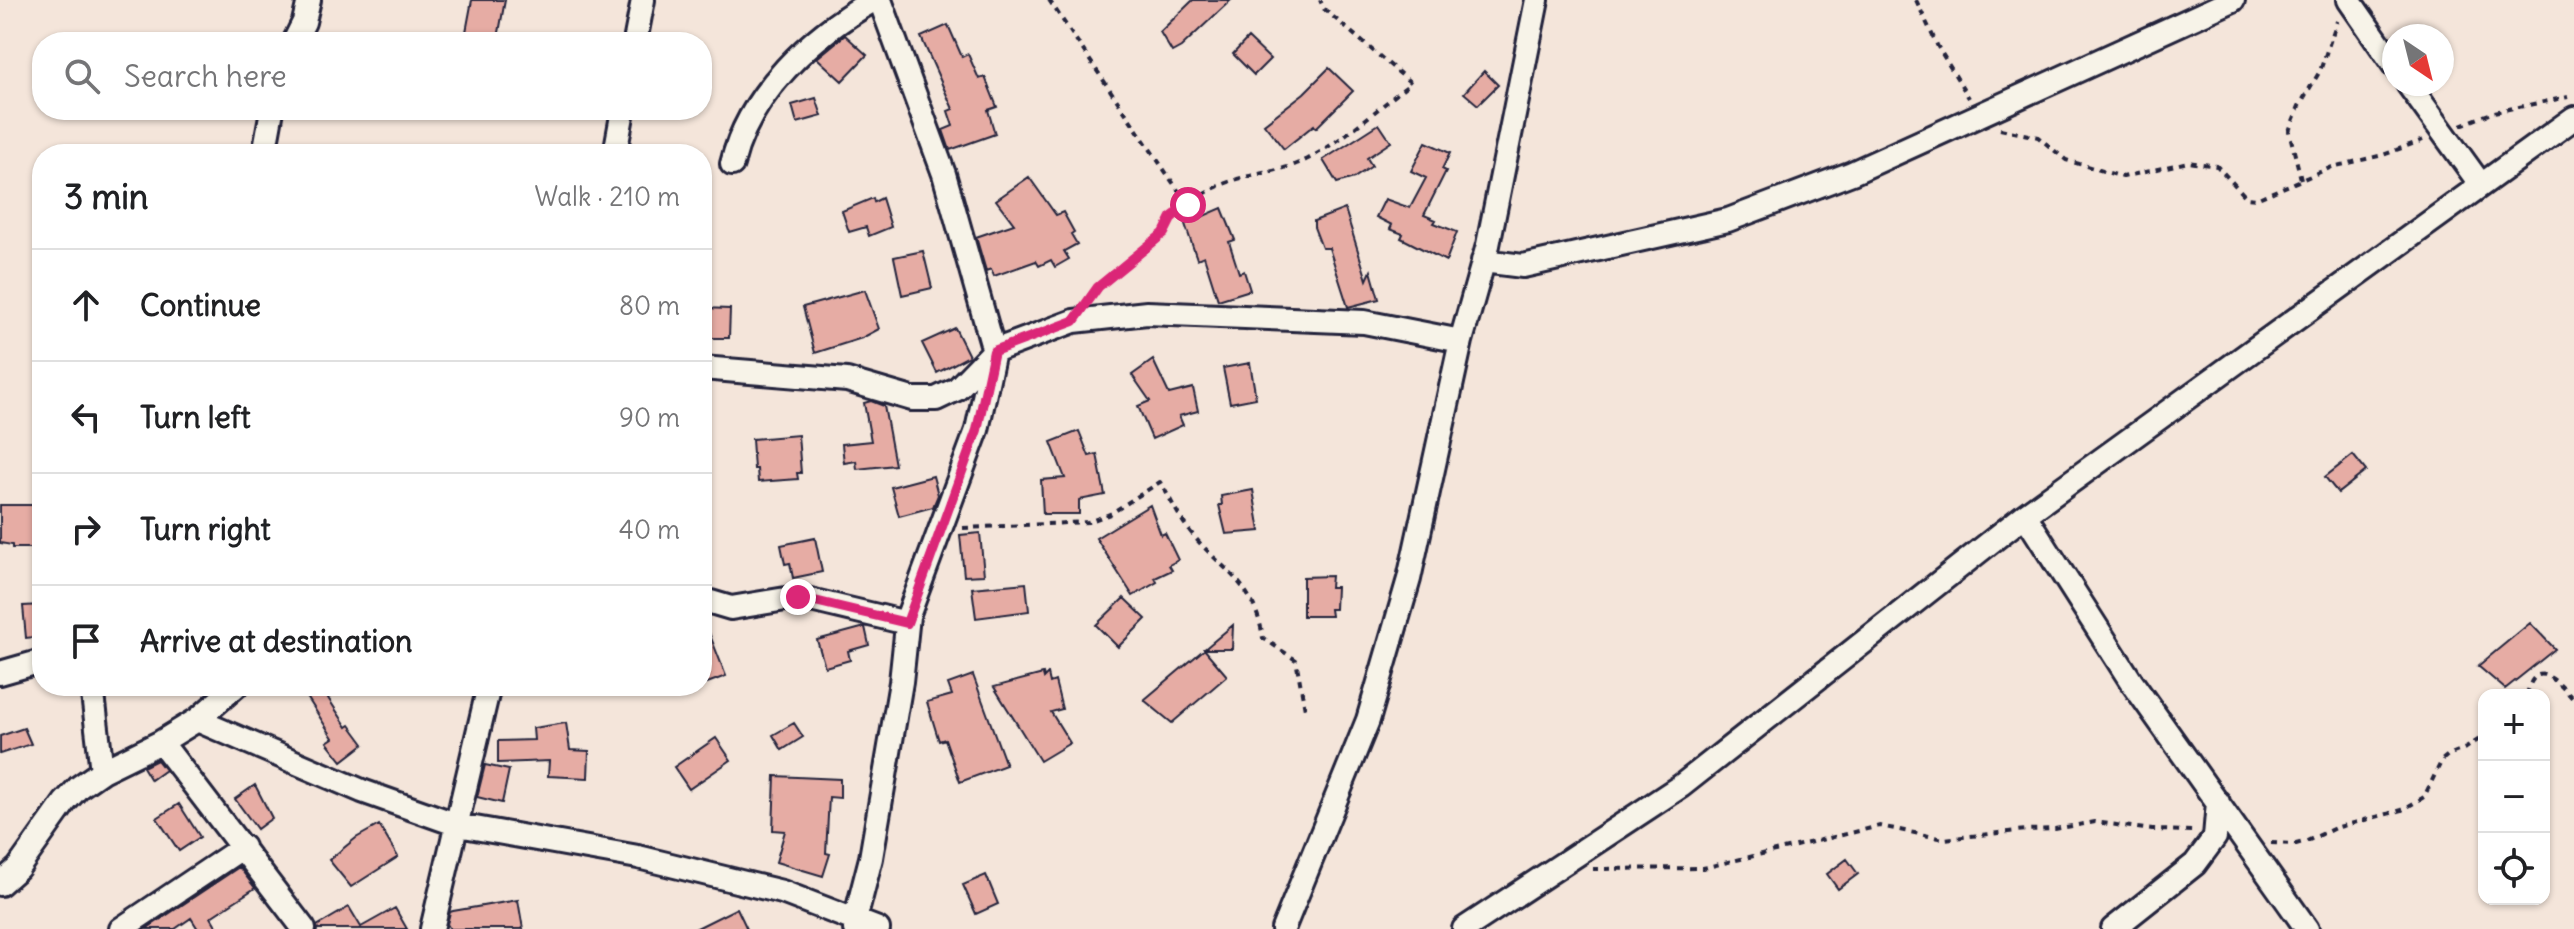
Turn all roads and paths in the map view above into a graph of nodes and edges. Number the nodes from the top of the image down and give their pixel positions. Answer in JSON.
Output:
{"nodes":[{"id":1,"x":309,"y":0,"type":"edge"},
{"id":2,"x":643,"y":0,"type":"edge"},
{"id":3,"x":874,"y":0,"type":"edge"},
{"id":4,"x":880,"y":0,"type":"edge"},
{"id":5,"x":1049,"y":0,"type":"edge"},
{"id":6,"x":1320,"y":0,"type":"edge"},
{"id":7,"x":1537,"y":0,"type":"edge"},
{"id":8,"x":1916,"y":0,"type":"edge"},
{"id":9,"x":2233,"y":0,"type":"edge"},
{"id":10,"x":2344,"y":6,"type":"edge"},
{"id":11,"x":299,"y":32,"type":"edge"},
{"id":12,"x":637,"y":32,"type":"edge"},
{"id":13,"x":2382,"y":51,"type":"edge"},
{"id":14,"x":2416,"y":96,"type":"edge"},
{"id":15,"x":2574,"y":98,"type":"edge"},
{"id":16,"x":1980,"y":115,"type":"junction"},
{"id":17,"x":2574,"y":118,"type":"edge"},
{"id":18,"x":270,"y":120,"type":"edge"},
{"id":19,"x":621,"y":120,"type":"edge"},
{"id":20,"x":2442,"y":133,"type":"junction"},
{"id":21,"x":266,"y":144,"type":"edge"},
{"id":22,"x":617,"y":144,"type":"edge"},
{"id":23,"x":732,"y":164,"type":"dead end"},
{"id":24,"x":2301,"y":179,"type":"junction"},
{"id":25,"x":2481,"y":185,"type":"junction"},
{"id":26,"x":1188,"y":205,"type":"junction"},
{"id":27,"x":1483,"y":261,"type":"junction"},
{"id":28,"x":1074,"y":321,"type":"junction"},
{"id":29,"x":1461,"y":341,"type":"junction"},
{"id":30,"x":994,"y":351,"type":"junction"},
{"id":31,"x":712,"y":369,"type":"edge"},
{"id":32,"x":2025,"y":515,"type":"junction"},
{"id":33,"x":942,"y":529,"type":"junction"},
{"id":34,"x":712,"y":602,"type":"edge"},
{"id":35,"x":907,"y":623,"type":"junction"},
{"id":36,"x":32,"y":664,"type":"edge"},
{"id":37,"x":0,"y":673,"type":"edge"},
{"id":38,"x":2529,"y":689,"type":"edge"},
{"id":39,"x":93,"y":696,"type":"edge"},
{"id":40,"x":225,"y":696,"type":"edge"},
{"id":41,"x":487,"y":696,"type":"edge"},
{"id":42,"x":2574,"y":700,"type":"edge"},
{"id":43,"x":1305,"y":709,"type":"dead end"},
{"id":44,"x":197,"y":720,"type":"junction"},
{"id":45,"x":2478,"y":740,"type":"edge"},
{"id":46,"x":161,"y":742,"type":"junction"},
{"id":47,"x":102,"y":771,"type":"junction"},
{"id":48,"x":2218,"y":802,"type":"junction"},
{"id":49,"x":458,"y":825,"type":"junction"},
{"id":50,"x":2215,"y":837,"type":"junction"},
{"id":51,"x":2244,"y":840,"type":"junction"},
{"id":52,"x":243,"y":847,"type":"junction"},
{"id":53,"x":1559,"y":867,"type":"junction"},
{"id":54,"x":0,"y":884,"type":"edge"},
{"id":55,"x":855,"y":925,"type":"edge"},
{"id":56,"x":121,"y":929,"type":"edge"},
{"id":57,"x":304,"y":929,"type":"edge"},
{"id":58,"x":432,"y":929,"type":"edge"},
{"id":59,"x":878,"y":929,"type":"edge"},
{"id":60,"x":1283,"y":929,"type":"edge"},
{"id":61,"x":1464,"y":929,"type":"edge"},
{"id":62,"x":2113,"y":929,"type":"edge"},
{"id":63,"x":2307,"y":929,"type":"edge"}],
"edges":[{"from":1,"to":11,"type":"street"},
{"from":2,"to":12,"type":"street"},
{"from":3,"to":23,"type":"street"},
{"from":4,"to":30,"type":"street"},
{"from":5,"to":26,"type":"path"},
{"from":6,"to":26,"type":"path"},
{"from":7,"to":27,"type":"street"},
{"from":8,"to":16,"type":"path"},
{"from":9,"to":16,"type":"street"},
{"from":10,"to":13,"type":"street"},
{"from":10,"to":24,"type":"path"},
{"from":14,"to":20,"type":"street"},
{"from":15,"to":20,"type":"path"},
{"from":16,"to":24,"type":"path"},
{"from":16,"to":27,"type":"street"},
{"from":17,"to":25,"type":"street"},
{"from":18,"to":21,"type":"street"},
{"from":19,"to":22,"type":"street"},
{"from":20,"to":24,"type":"path"},
{"from":20,"to":25,"type":"street"},
{"from":25,"to":32,"type":"street"},
{"from":26,"to":28,"type":"path"},
{"from":27,"to":29,"type":"street"},
{"from":28,"to":29,"type":"street"},
{"from":28,"to":30,"type":"street"},
{"from":29,"to":60,"type":"street"},
{"from":30,"to":31,"type":"street"},
{"from":30,"to":33,"type":"street"},
{"from":32,"to":48,"type":"street"},
{"from":32,"to":53,"type":"street"},
{"from":33,"to":35,"type":"street"},
{"from":33,"to":43,"type":"path"},
{"from":34,"to":35,"type":"street"},
{"from":35,"to":55,"type":"street"},
{"from":36,"to":37,"type":"street"},
{"from":38,"to":42,"type":"path"},
{"from":39,"to":47,"type":"street"},
{"from":40,"to":44,"type":"street"},
{"from":41,"to":49,"type":"street"},
{"from":44,"to":46,"type":"street"},
{"from":44,"to":49,"type":"street"},
{"from":45,"to":51,"type":"path"},
{"from":46,"to":47,"type":"street"},
{"from":46,"to":52,"type":"street"},
{"from":47,"to":54,"type":"street"},
{"from":48,"to":50,"type":"street"},
{"from":48,"to":51,"type":"street"},
{"from":49,"to":55,"type":"street"},
{"from":49,"to":58,"type":"street"},
{"from":50,"to":53,"type":"path"},
{"from":50,"to":62,"type":"street"},
{"from":51,"to":63,"type":"street"},
{"from":52,"to":56,"type":"street"},
{"from":52,"to":57,"type":"street"},
{"from":53,"to":61,"type":"street"},
{"from":55,"to":59,"type":"street"}]}
